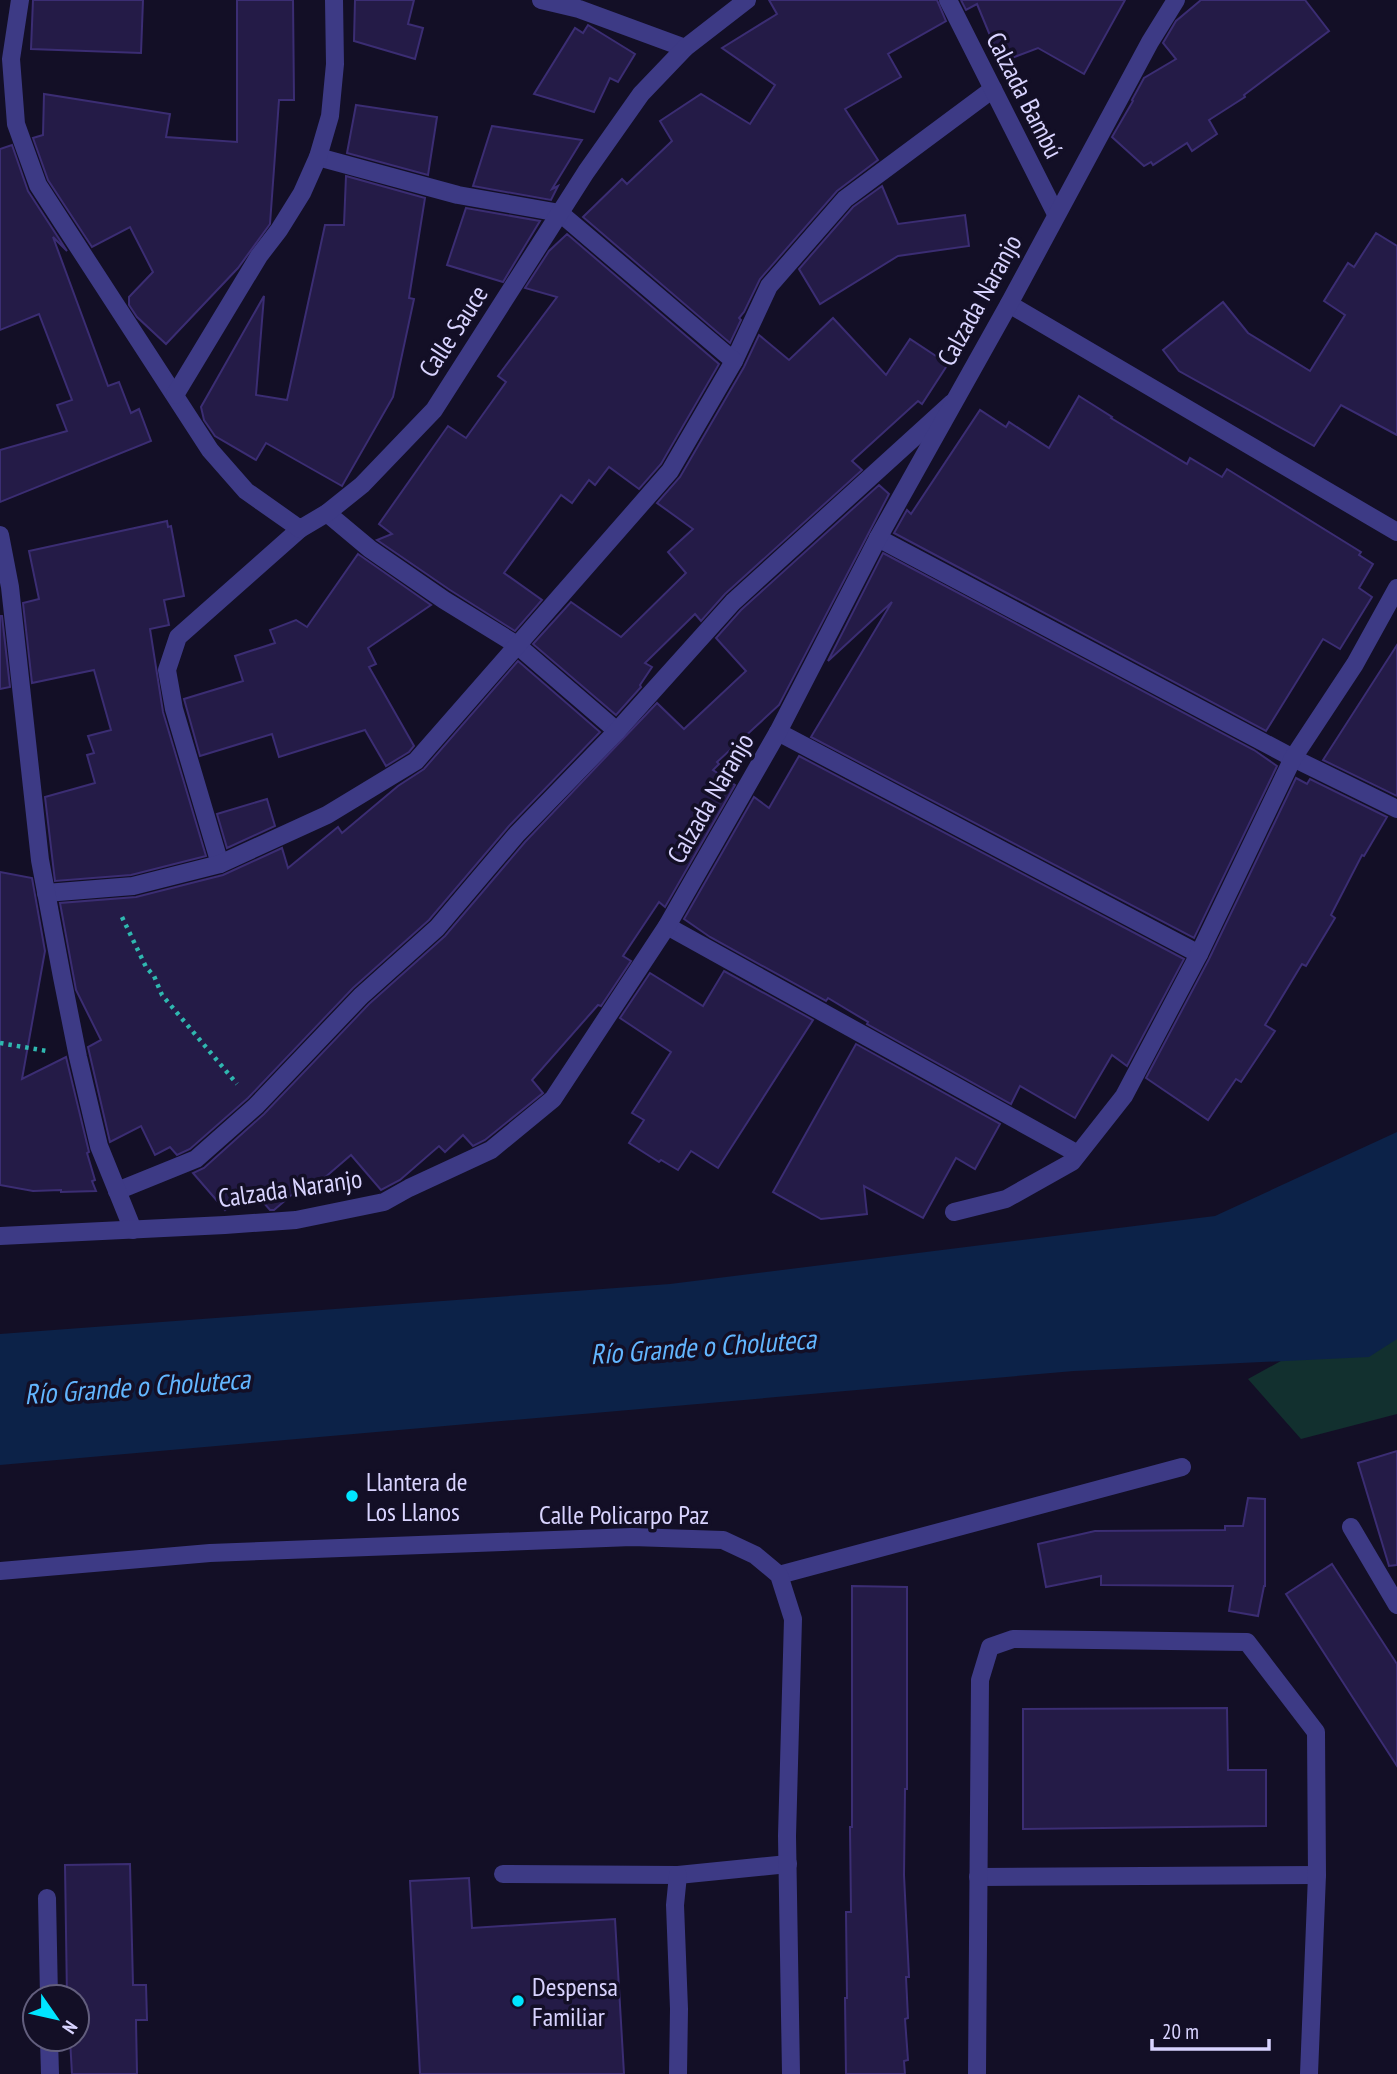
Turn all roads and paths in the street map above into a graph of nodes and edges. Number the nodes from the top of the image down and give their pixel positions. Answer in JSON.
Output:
{"nodes":[{"id":1,"x":20,"y":0,"type":"edge"},
{"id":2,"x":334,"y":0,"type":"edge"},
{"id":3,"x":541,"y":0,"type":"edge"},
{"id":4,"x":747,"y":0,"type":"edge"},
{"id":5,"x":948,"y":0,"type":"edge"},
{"id":6,"x":1176,"y":0,"type":"edge"},
{"id":7,"x":685,"y":48,"type":"junction"},
{"id":8,"x":993,"y":89,"type":"junction"},
{"id":9,"x":318,"y":157,"type":"junction"},
{"id":10,"x":560,"y":213,"type":"junction"},
{"id":11,"x":1056,"y":214,"type":"junction"},
{"id":12,"x":1009,"y":304,"type":"junction"},
{"id":13,"x":734,"y":361,"type":"junction"},
{"id":14,"x":175,"y":395,"type":"junction"},
{"id":15,"x":953,"y":403,"type":"junction"},
{"id":16,"x":327,"y":513,"type":"junction"},
{"id":17,"x":300,"y":529,"type":"junction"},
{"id":18,"x":1397,"y":532,"type":"edge"},
{"id":19,"x":0,"y":535,"type":"edge"},
{"id":20,"x":878,"y":538,"type":"junction"},
{"id":21,"x":1397,"y":588,"type":"edge"},
{"id":22,"x":517,"y":645,"type":"junction"},
{"id":23,"x":617,"y":731,"type":"junction"},
{"id":24,"x":778,"y":732,"type":"junction"},
{"id":25,"x":1293,"y":758,"type":"junction"},
{"id":26,"x":1397,"y":809,"type":"edge"},
{"id":27,"x":220,"y":864,"type":"junction"},
{"id":28,"x":116,"y":888,"type":"junction"},
{"id":29,"x":46,"y":893,"type":"junction"},
{"id":30,"x":667,"y":926,"type":"junction"},
{"id":31,"x":1199,"y":954,"type":"junction"},
{"id":32,"x":0,"y":1043,"type":"edge"},
{"id":33,"x":78,"y":1057,"type":"junction"},
{"id":34,"x":256,"y":1106,"type":"junction"},
{"id":35,"x":1078,"y":1154,"type":"junction"},
{"id":36,"x":117,"y":1191,"type":"junction"},
{"id":37,"x":954,"y":1212,"type":"dead end"},
{"id":38,"x":134,"y":1230,"type":"junction"},
{"id":39,"x":0,"y":1236,"type":"edge"},
{"id":40,"x":1182,"y":1467,"type":"dead end"},
{"id":41,"x":1351,"y":1527,"type":"dead end"},
{"id":42,"x":0,"y":1572,"type":"edge"},
{"id":43,"x":779,"y":1575,"type":"junction"},
{"id":44,"x":1397,"y":1605,"type":"edge"},
{"id":45,"x":788,"y":1864,"type":"junction"},
{"id":46,"x":503,"y":1874,"type":"dead end"},
{"id":47,"x":678,"y":1875,"type":"junction"},
{"id":48,"x":1317,"y":1875,"type":"junction"},
{"id":49,"x":978,"y":1877,"type":"junction"},
{"id":50,"x":47,"y":1898,"type":"dead end"},
{"id":51,"x":48,"y":1983,"type":"edge"},
{"id":52,"x":49,"y":2053,"type":"edge"},
{"id":53,"x":50,"y":2074,"type":"edge"},
{"id":54,"x":678,"y":2074,"type":"edge"},
{"id":55,"x":791,"y":2074,"type":"edge"},
{"id":56,"x":977,"y":2074,"type":"edge"},
{"id":57,"x":1308,"y":2074,"type":"edge"}],
"edges":[{"from":1,"to":14,"type":"street"},
{"from":2,"to":9,"type":"street"},
{"from":3,"to":7,"type":"street"},
{"from":4,"to":7,"type":"street","name":"Calle Sauce"},
{"from":5,"to":8,"type":"street","name":"Calzada Bambú"},
{"from":6,"to":11,"type":"street","name":"Calzada Naranjo"},
{"from":7,"to":10,"type":"street","name":"Calle Sauce"},
{"from":8,"to":11,"type":"street","name":"Calzada Bambú"},
{"from":8,"to":13,"type":"street"},
{"from":9,"to":10,"type":"street"},
{"from":9,"to":14,"type":"street"},
{"from":10,"to":13,"type":"street"},
{"from":10,"to":16,"type":"street","name":"Calle Sauce"},
{"from":11,"to":12,"type":"street","name":"Calzada Naranjo"},
{"from":12,"to":15,"type":"street","name":"Calzada Naranjo"},
{"from":12,"to":18,"type":"street"},
{"from":13,"to":22,"type":"street"},
{"from":14,"to":17,"type":"street"},
{"from":15,"to":20,"type":"street","name":"Calzada Naranjo"},
{"from":15,"to":23,"type":"street"},
{"from":16,"to":17,"type":"street","name":"Calle Sauce"},
{"from":16,"to":22,"type":"street"},
{"from":17,"to":27,"type":"street","name":"Calle Sauce"},
{"from":19,"to":29,"type":"street"},
{"from":20,"to":24,"type":"street","name":"Calzada Naranjo"},
{"from":20,"to":25,"type":"street"},
{"from":21,"to":25,"type":"street"},
{"from":22,"to":23,"type":"street"},
{"from":22,"to":27,"type":"street"},
{"from":23,"to":34,"type":"street"},
{"from":24,"to":30,"type":"street","name":"Calzada Naranjo"},
{"from":24,"to":31,"type":"street"},
{"from":25,"to":26,"type":"street"},
{"from":25,"to":31,"type":"street"},
{"from":27,"to":28,"type":"street"},
{"from":28,"to":29,"type":"street"},
{"from":28,"to":34,"type":"path"},
{"from":29,"to":33,"type":"street"},
{"from":30,"to":35,"type":"street"},
{"from":30,"to":38,"type":"street","name":"Calzada Naranjo"},
{"from":31,"to":35,"type":"street"},
{"from":32,"to":33,"type":"path"},
{"from":33,"to":36,"type":"street"},
{"from":34,"to":36,"type":"street"},
{"from":35,"to":37,"type":"street"},
{"from":36,"to":38,"type":"street"},
{"from":38,"to":39,"type":"street","name":"Calzada Naranjo"},
{"from":40,"to":43,"type":"street"},
{"from":41,"to":44,"type":"street"},
{"from":42,"to":43,"type":"street","name":"Calle Policarpo Paz"},
{"from":43,"to":45,"type":"street"},
{"from":45,"to":47,"type":"street"},
{"from":45,"to":55,"type":"street"},
{"from":46,"to":47,"type":"street"},
{"from":47,"to":54,"type":"street"},
{"from":48,"to":49,"type":"street"},
{"from":48,"to":49,"type":"street"},
{"from":48,"to":57,"type":"street"},
{"from":49,"to":56,"type":"street"},
{"from":50,"to":51,"type":"street"},
{"from":52,"to":53,"type":"street"}]}
